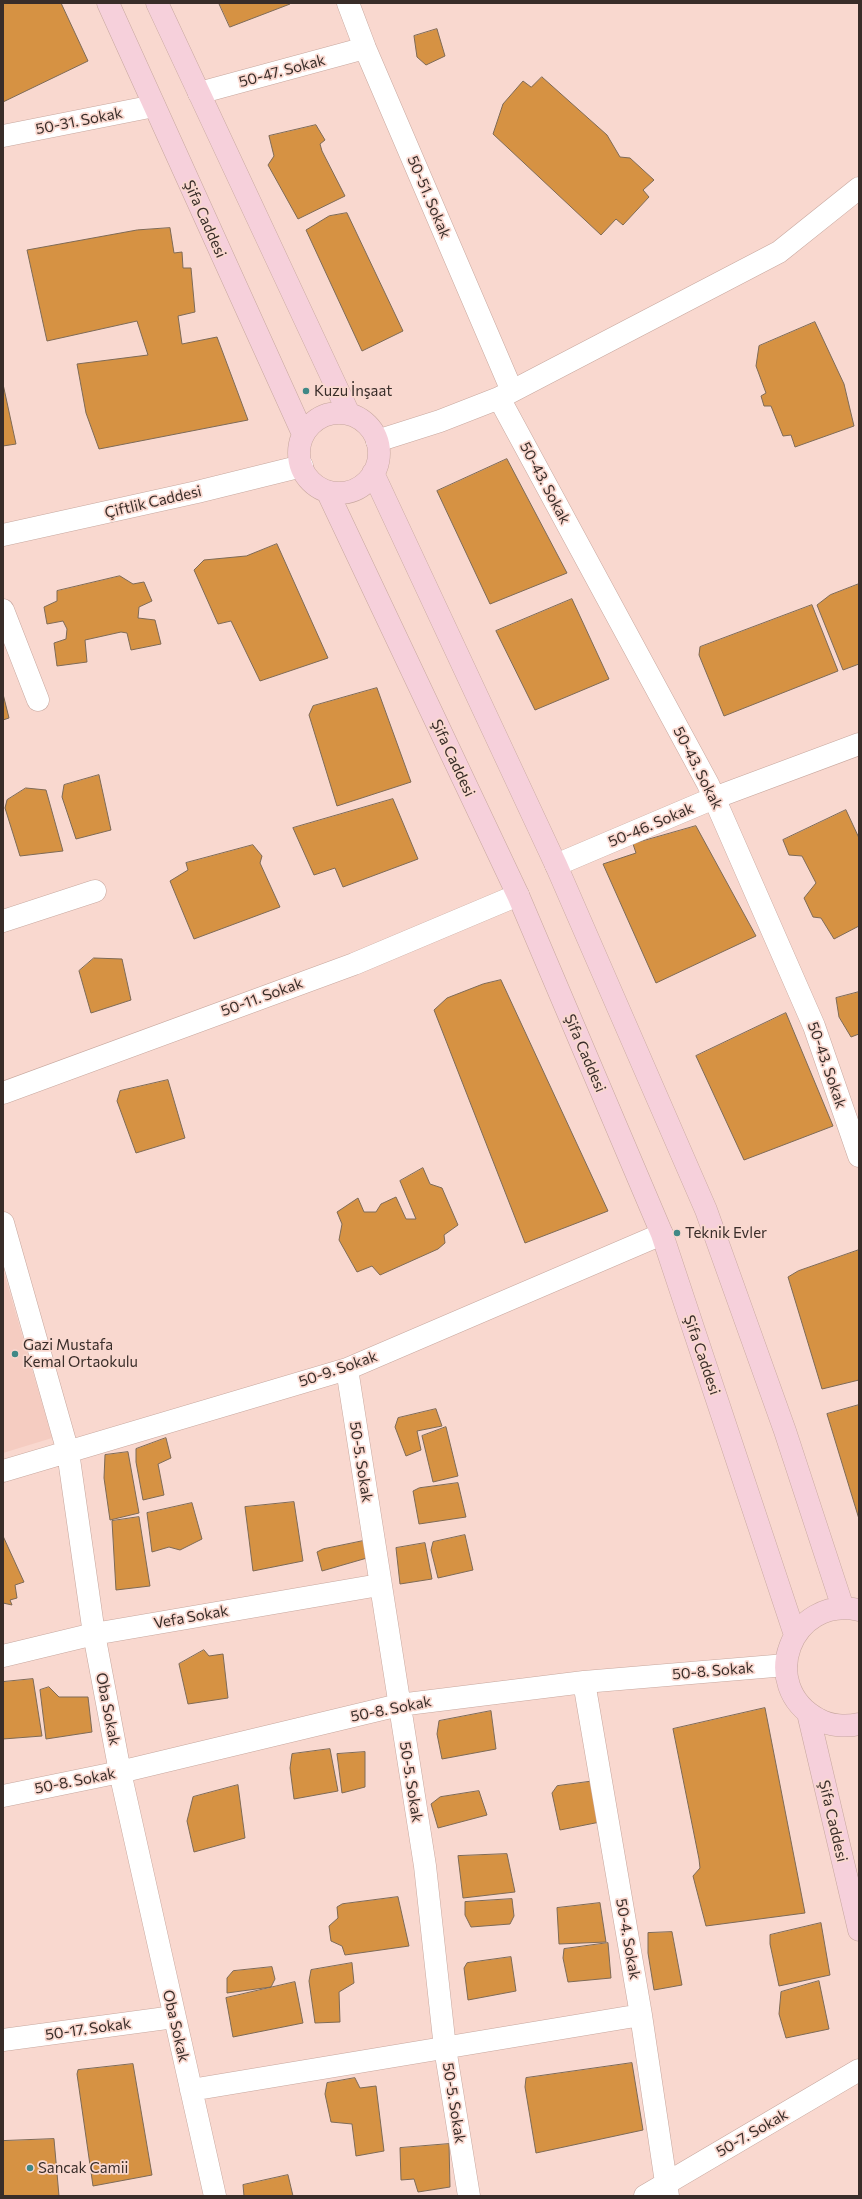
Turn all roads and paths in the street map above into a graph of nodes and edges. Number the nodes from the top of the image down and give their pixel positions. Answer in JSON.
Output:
{"nodes":[{"id":1,"x":108,"y":3,"type":"edge"},
{"id":2,"x":157,"y":3,"type":"edge"},
{"id":3,"x":348,"y":3,"type":"edge"},
{"id":4,"x":365,"y":48,"type":"junction"},
{"id":5,"x":199,"y":93,"type":"junction"},
{"id":6,"x":154,"y":106,"type":"junction"},
{"id":7,"x":3,"y":136,"type":"edge"},
{"id":8,"x":859,"y":188,"type":"edge"},
{"id":9,"x":505,"y":394,"type":"junction"},
{"id":10,"x":349,"y":414,"type":"junction"},
{"id":11,"x":303,"y":434,"type":"junction"},
{"id":12,"x":377,"y":441,"type":"junction"},
{"id":13,"x":302,"y":466,"type":"junction"},
{"id":14,"x":373,"y":473,"type":"junction"},
{"id":15,"x":326,"y":491,"type":"junction"},
{"id":16,"x":3,"y":535,"type":"edge"},
{"id":17,"x":3,"y":610,"type":"edge"},
{"id":18,"x":38,"y":700,"type":"dead end"},
{"id":19,"x":859,"y":744,"type":"edge"},
{"id":20,"x":714,"y":798,"type":"junction"},
{"id":21,"x":556,"y":865,"type":"junction"},
{"id":22,"x":95,"y":891,"type":"dead end"},
{"id":23,"x":518,"y":895,"type":"junction"},
{"id":24,"x":3,"y":921,"type":"edge"},
{"id":25,"x":3,"y":1093,"type":"edge"},
{"id":26,"x":859,"y":1156,"type":"edge"},
{"id":27,"x":3,"y":1223,"type":"edge"},
{"id":28,"x":662,"y":1234,"type":"junction"},
{"id":29,"x":347,"y":1369,"type":"junction"},
{"id":30,"x":68,"y":1452,"type":"junction"},
{"id":31,"x":3,"y":1471,"type":"edge"},
{"id":32,"x":379,"y":1585,"type":"junction"},
{"id":33,"x":851,"y":1609,"type":"edge"},
{"id":34,"x":94,"y":1634,"type":"junction"},
{"id":35,"x":795,"y":1635,"type":"junction"},
{"id":36,"x":3,"y":1656,"type":"edge"},
{"id":37,"x":786,"y":1665,"type":"junction"},
{"id":38,"x":584,"y":1682,"type":"junction"},
{"id":39,"x":399,"y":1705,"type":"junction"},
{"id":40,"x":808,"y":1713,"type":"junction"},
{"id":41,"x":859,"y":1724,"type":"edge"},
{"id":42,"x":120,"y":1772,"type":"junction"},
{"id":43,"x":3,"y":1796,"type":"edge"},
{"id":44,"x":859,"y":1930,"type":"edge"},
{"id":45,"x":641,"y":2015,"type":"junction"},
{"id":46,"x":174,"y":2017,"type":"junction"},
{"id":47,"x":3,"y":2040,"type":"edge"},
{"id":48,"x":445,"y":2048,"type":"junction"},
{"id":49,"x":859,"y":2070,"type":"edge"},
{"id":50,"x":191,"y":2090,"type":"junction"},
{"id":51,"x":667,"y":2189,"type":"edge"},
{"id":52,"x":215,"y":2196,"type":"edge"},
{"id":53,"x":469,"y":2196,"type":"edge"},
{"id":54,"x":645,"y":2196,"type":"edge"}],
"edges":[{"from":1,"to":6,"type":"street","name":"Şifa Caddesi"},
{"from":2,"to":5,"type":"street"},
{"from":3,"to":4,"type":"street","name":"50-51. Sokak"},
{"from":4,"to":5,"type":"street","name":"50-47. Sokak"},
{"from":4,"to":9,"type":"street","name":"50-51. Sokak"},
{"from":5,"to":10,"type":"street"},
{"from":6,"to":7,"type":"street","name":"50-31. Sokak"},
{"from":6,"to":11,"type":"street","name":"Şifa Caddesi"},
{"from":8,"to":9,"type":"street"},
{"from":9,"to":12,"type":"street"},
{"from":9,"to":20,"type":"street","name":"50-43. Sokak"},
{"from":10,"to":11,"type":"street"},
{"from":10,"to":12,"type":"street"},
{"from":11,"to":13,"type":"street"},
{"from":12,"to":14,"type":"street"},
{"from":13,"to":15,"type":"street"},
{"from":13,"to":16,"type":"street","name":"Çiftlik Caddesi"},
{"from":14,"to":15,"type":"street"},
{"from":14,"to":21,"type":"street"},
{"from":15,"to":23,"type":"street","name":"Şifa Caddesi"},
{"from":17,"to":18,"type":"street"},
{"from":19,"to":20,"type":"street","name":"50-46. Sokak"},
{"from":20,"to":21,"type":"street","name":"50-46. Sokak"},
{"from":20,"to":26,"type":"street","name":"50-43. Sokak"},
{"from":21,"to":33,"type":"street"},
{"from":22,"to":24,"type":"street"},
{"from":23,"to":25,"type":"street","name":"50-11. Sokak"},
{"from":23,"to":28,"type":"street","name":"Şifa Caddesi"},
{"from":27,"to":30,"type":"street","name":"Oba Sokak"},
{"from":28,"to":29,"type":"street","name":"50-9. Sokak"},
{"from":28,"to":35,"type":"street","name":"Şifa Caddesi"},
{"from":29,"to":30,"type":"street","name":"50-9. Sokak"},
{"from":29,"to":32,"type":"street","name":"50-5. Sokak"},
{"from":30,"to":31,"type":"street","name":"50-9. Sokak"},
{"from":30,"to":34,"type":"street","name":"Oba Sokak"},
{"from":32,"to":34,"type":"street","name":"Vefa Sokak"},
{"from":32,"to":39,"type":"street","name":"50-5. Sokak"},
{"from":33,"to":35,"type":"street"},
{"from":34,"to":36,"type":"street","name":"Vefa Sokak"},
{"from":34,"to":42,"type":"street","name":"Oba Sokak"},
{"from":35,"to":37,"type":"street"},
{"from":37,"to":38,"type":"street","name":"50-8. Sokak"},
{"from":37,"to":40,"type":"street"},
{"from":38,"to":39,"type":"street","name":"50-8. Sokak"},
{"from":38,"to":45,"type":"street","name":"50-4. Sokak"},
{"from":39,"to":42,"type":"street","name":"50-8. Sokak"},
{"from":39,"to":48,"type":"street","name":"50-5. Sokak"},
{"from":40,"to":41,"type":"street"},
{"from":40,"to":44,"type":"street","name":"Şifa Caddesi"},
{"from":42,"to":43,"type":"street","name":"50-8. Sokak"},
{"from":42,"to":46,"type":"street","name":"Oba Sokak"},
{"from":45,"to":48,"type":"street"},
{"from":45,"to":51,"type":"street","name":"50-4. Sokak"},
{"from":46,"to":47,"type":"street","name":"50-17. Sokak"},
{"from":46,"to":50,"type":"street","name":"Oba Sokak"},
{"from":48,"to":50,"type":"street"},
{"from":48,"to":53,"type":"street","name":"50-5. Sokak"},
{"from":49,"to":51,"type":"street","name":"50-7. Sokak"},
{"from":50,"to":52,"type":"street","name":"Oba Sokak"},
{"from":51,"to":54,"type":"street","name":"50-7. Sokak"}]}
